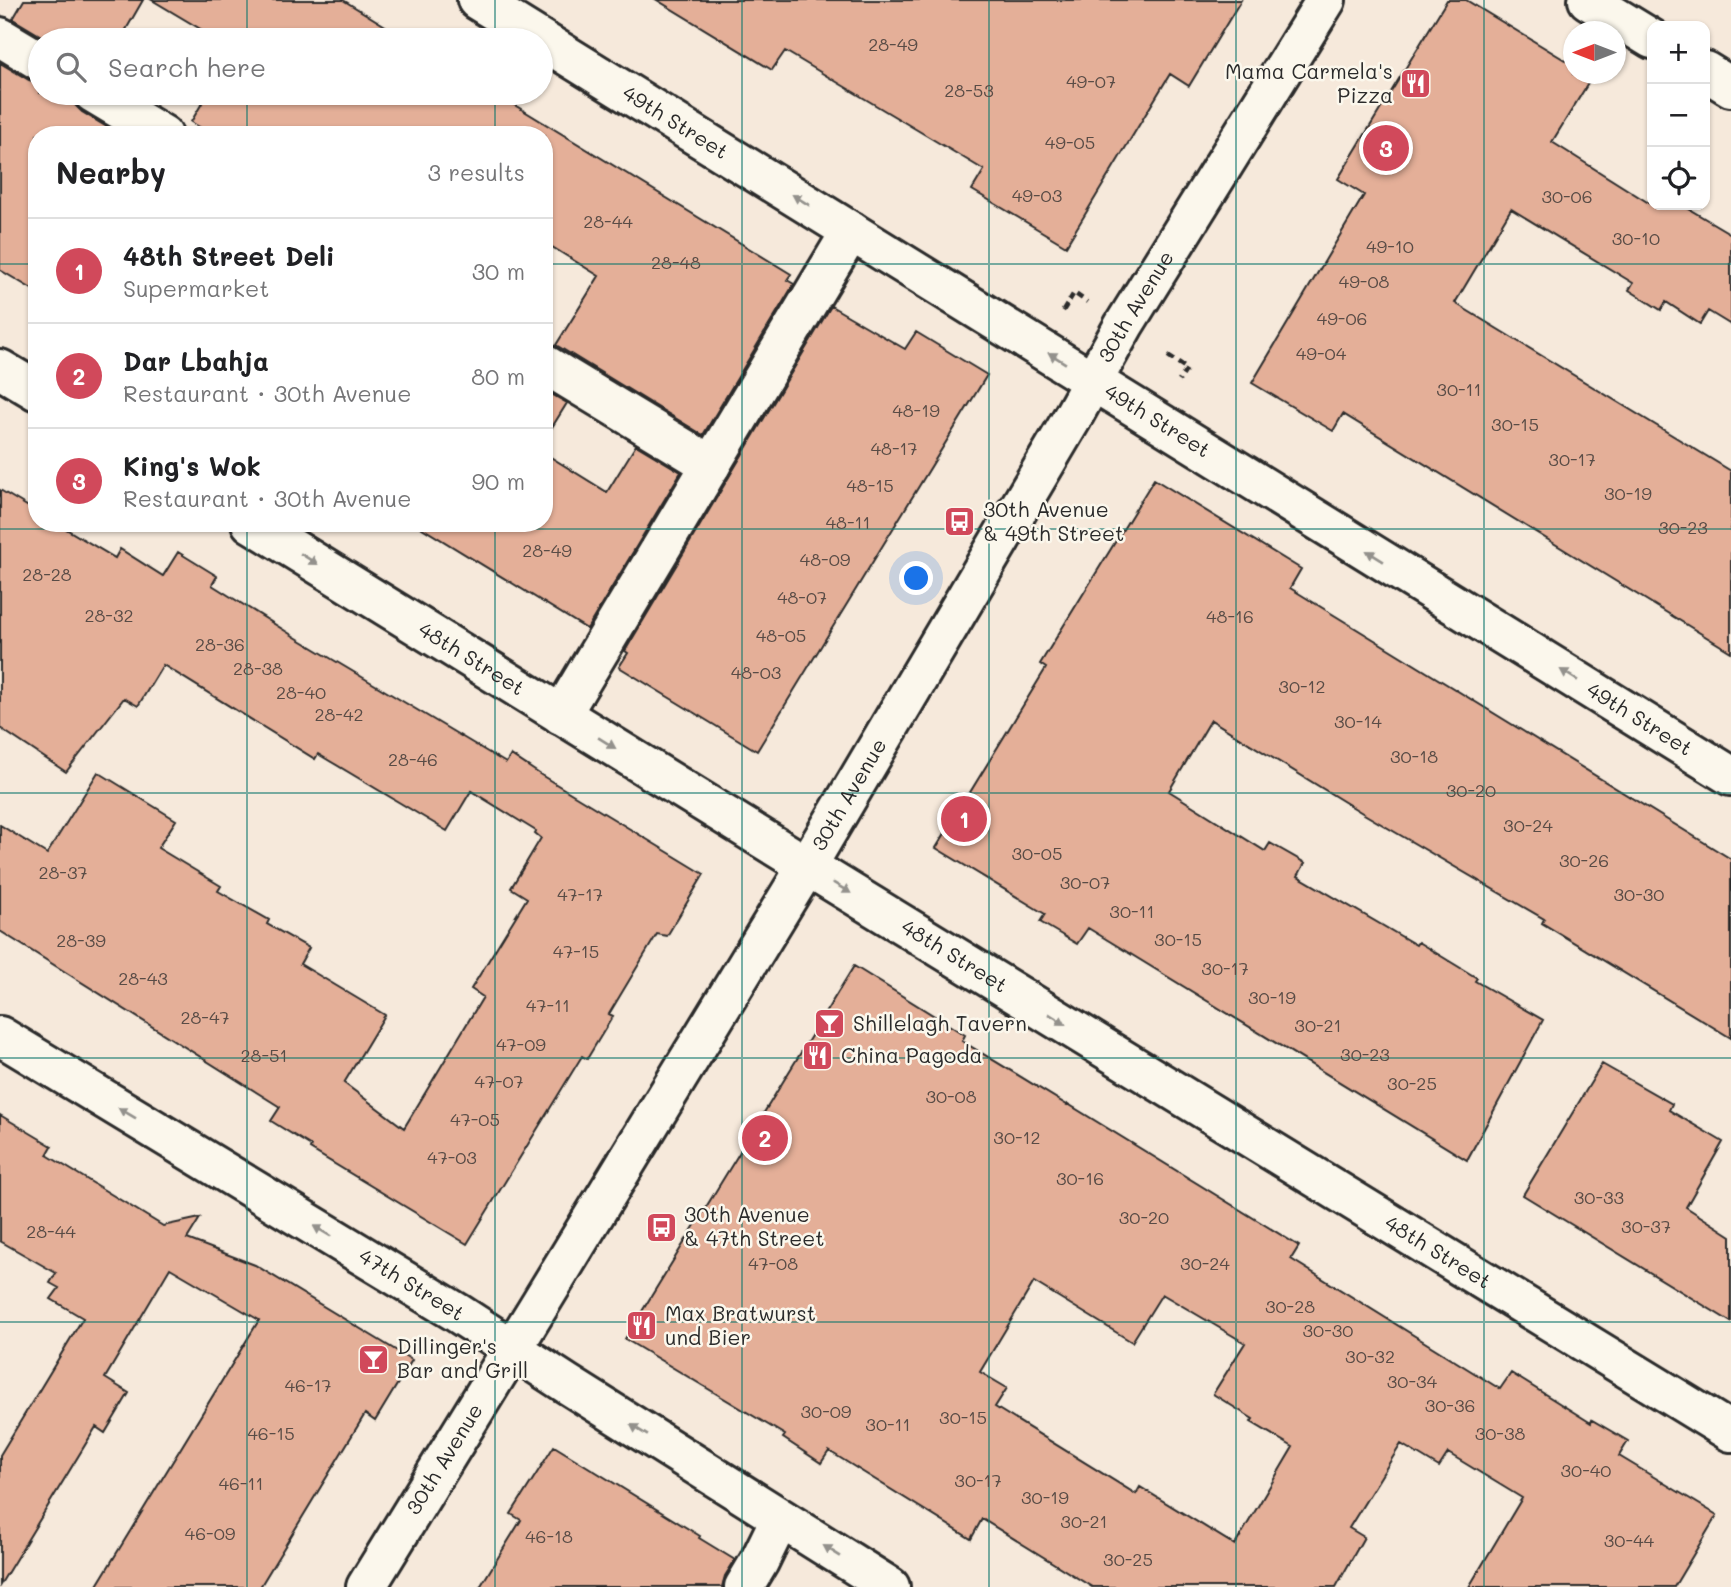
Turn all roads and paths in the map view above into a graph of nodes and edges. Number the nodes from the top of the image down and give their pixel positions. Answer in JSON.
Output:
{"nodes":[{"id":1,"x":477,"y":0,"type":"edge"},
{"id":2,"x":1326,"y":0,"type":"edge"},
{"id":3,"x":1588,"y":0,"type":"edge"},
{"id":4,"x":522,"y":28,"type":"edge"},
{"id":5,"x":1647,"y":36,"type":"edge"},
{"id":6,"x":0,"y":37,"type":"edge"},
{"id":7,"x":553,"y":47,"type":"edge"},
{"id":8,"x":28,"y":54,"type":"edge"},
{"id":9,"x":1710,"y":74,"type":"edge"},
{"id":10,"x":1731,"y":87,"type":"edge"},
{"id":11,"x":113,"y":105,"type":"edge"},
{"id":12,"x":148,"y":126,"type":"edge"},
{"id":13,"x":851,"y":231,"type":"junction"},
{"id":14,"x":1074,"y":293,"type":"dead end"},
{"id":15,"x":1062,"y":313,"type":"dead end"},
{"id":16,"x":1168,"y":356,"type":"dead end"},
{"id":17,"x":0,"y":369,"type":"edge"},
{"id":18,"x":553,"y":369,"type":"edge"},
{"id":19,"x":1093,"y":381,"type":"junction"},
{"id":20,"x":1179,"y":381,"type":"dead end"},
{"id":21,"x":28,"y":386,"type":"edge"},
{"id":22,"x":711,"y":465,"type":"junction"},
{"id":23,"x":266,"y":532,"type":"edge"},
{"id":24,"x":561,"y":715,"type":"junction"},
{"id":25,"x":1731,"y":776,"type":"edge"},
{"id":26,"x":807,"y":866,"type":"junction"},
{"id":27,"x":0,"y":1036,"type":"edge"},
{"id":28,"x":513,"y":1349,"type":"junction"},
{"id":29,"x":1731,"y":1432,"type":"edge"},
{"id":30,"x":779,"y":1518,"type":"junction"},
{"id":31,"x":366,"y":1587,"type":"edge"},
{"id":32,"x":744,"y":1587,"type":"edge"},
{"id":33,"x":890,"y":1587,"type":"edge"}],
"edges":[{"from":4,"to":1,"type":"street","name":"49th Street","one_way":true},
{"from":2,"to":19,"type":"street","name":"30th Avenue"},
{"from":3,"to":5,"type":"street"},
{"from":6,"to":8,"type":"street"},
{"from":13,"to":7,"type":"street","name":"49th Street","one_way":true},
{"from":9,"to":10,"type":"street"},
{"from":11,"to":12,"type":"street"},
{"from":19,"to":13,"type":"street","name":"49th Street","one_way":true},
{"from":13,"to":22,"type":"street"},
{"from":14,"to":15,"type":"path"},
{"from":16,"to":20,"type":"path"},
{"from":17,"to":21,"type":"street"},
{"from":18,"to":22,"type":"street"},
{"from":25,"to":19,"type":"street","name":"49th Street","one_way":true},
{"from":19,"to":26,"type":"street","name":"30th Avenue"},
{"from":22,"to":24,"type":"street"},
{"from":23,"to":24,"type":"street","name":"48th Street","one_way":true},
{"from":24,"to":26,"type":"street","name":"48th Street","one_way":true},
{"from":26,"to":28,"type":"street","name":"30th Avenue"},
{"from":26,"to":29,"type":"street","name":"48th Street","one_way":true},
{"from":28,"to":27,"type":"street","name":"47th Street","one_way":true},
{"from":30,"to":28,"type":"street","name":"47th Street","one_way":true},
{"from":28,"to":31,"type":"street","name":"30th Avenue"},
{"from":30,"to":32,"type":"street"},
{"from":33,"to":30,"type":"street","name":"47th Street","one_way":true}]}
